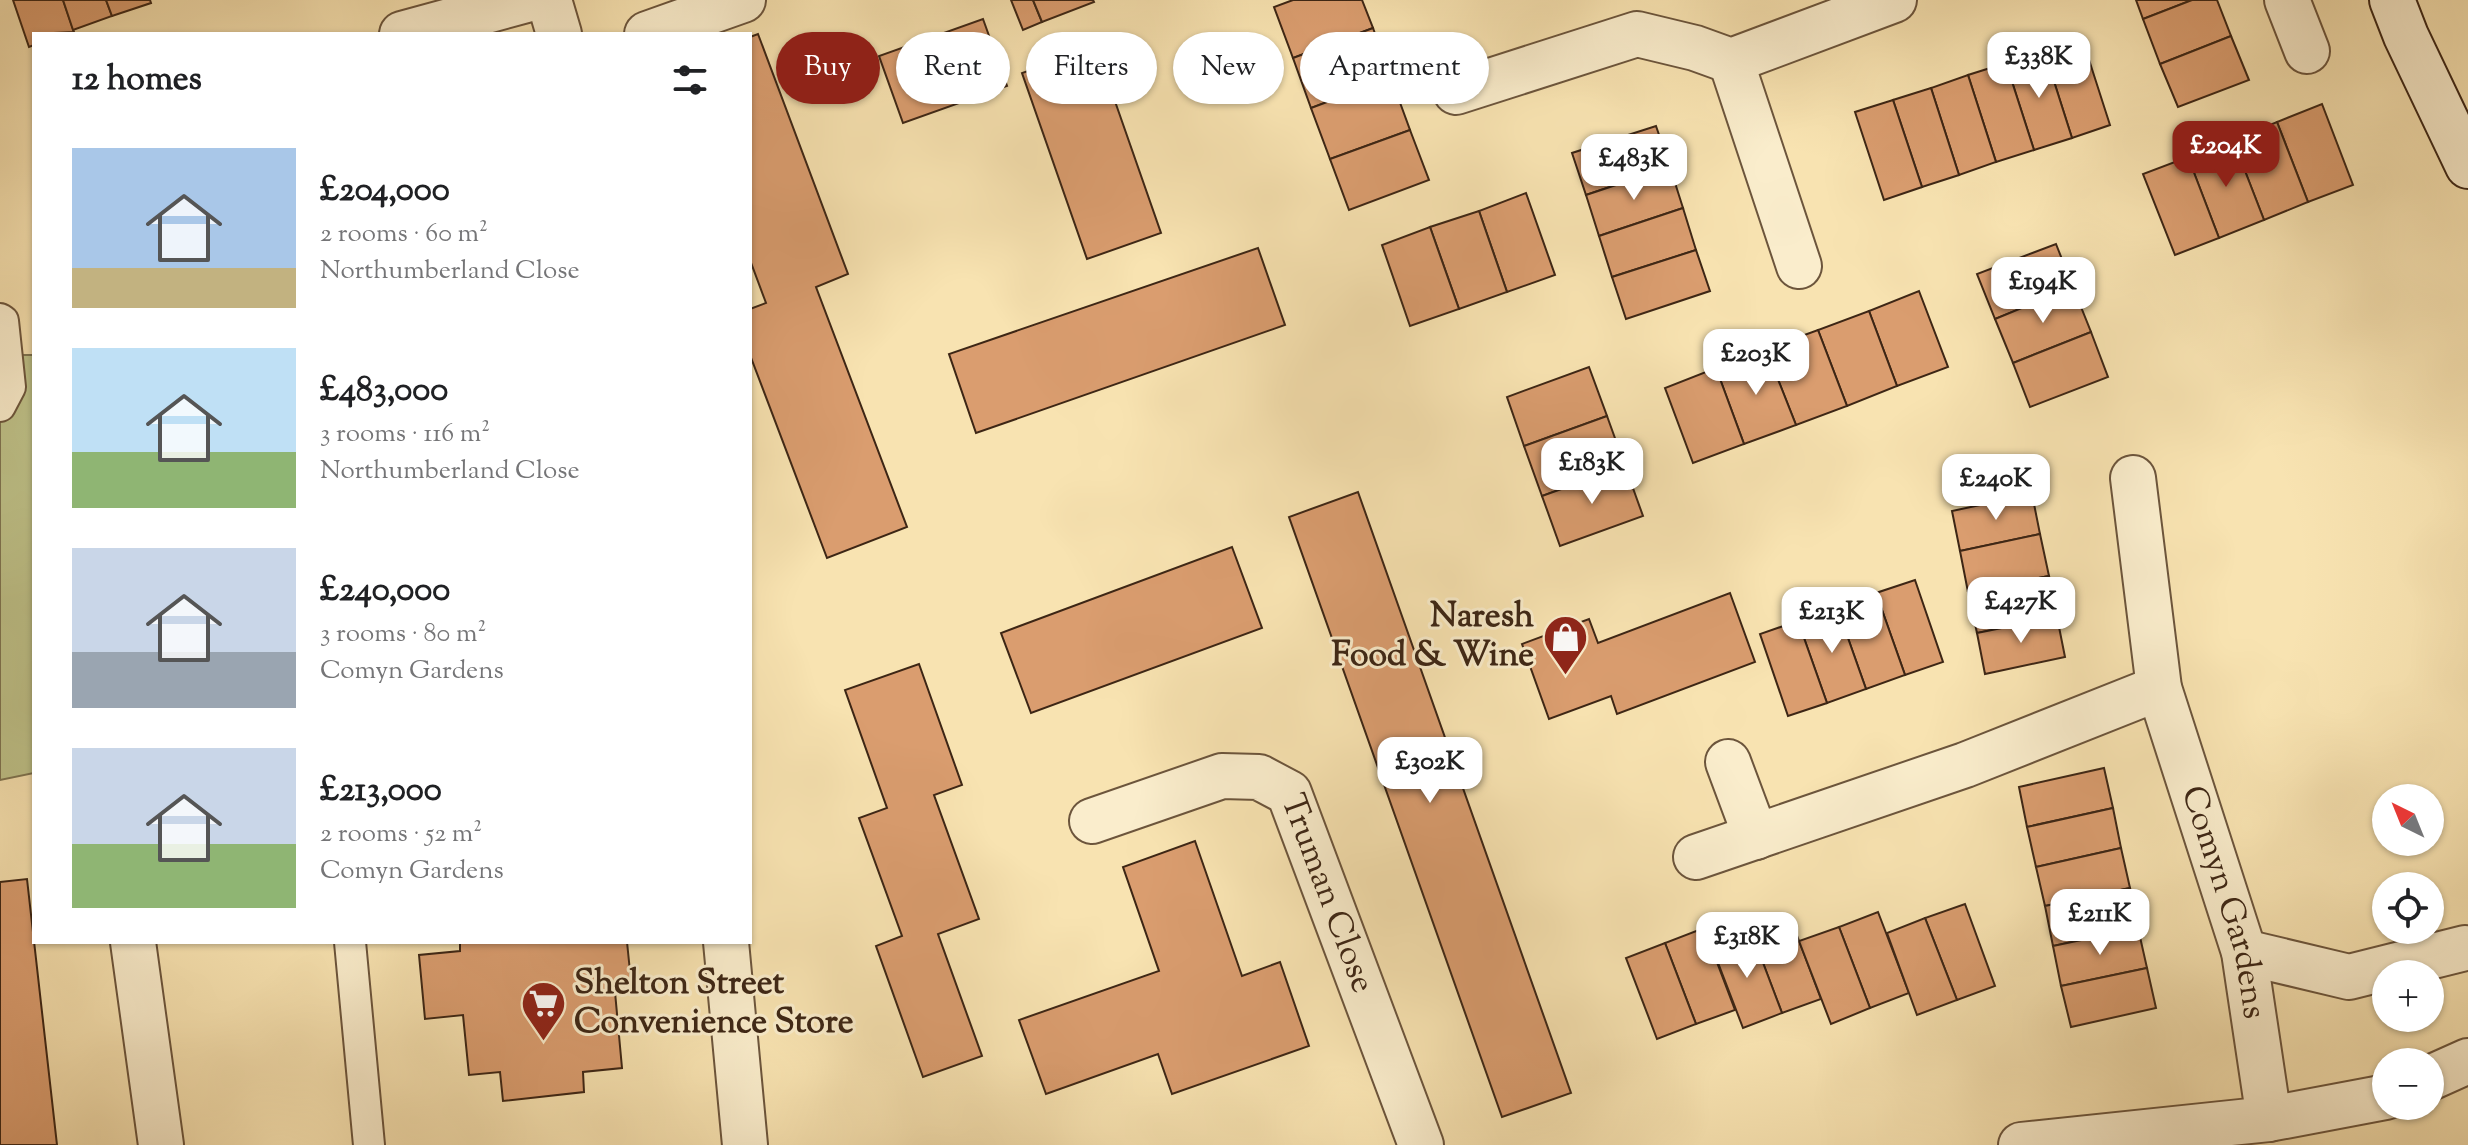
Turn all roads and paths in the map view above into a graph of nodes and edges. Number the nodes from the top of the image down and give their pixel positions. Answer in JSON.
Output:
{"nodes":[{"id":1,"x":526,"y":0,"type":"edge"},
{"id":2,"x":549,"y":0,"type":"edge"},
{"id":3,"x":743,"y":0,"type":"edge"},
{"id":4,"x":1894,"y":0,"type":"edge"},
{"id":5,"x":2287,"y":0,"type":"edge"},
{"id":6,"x":2392,"y":0,"type":"edge"},
{"id":7,"x":409,"y":32,"type":"edge"},
{"id":8,"x":558,"y":32,"type":"edge"},
{"id":9,"x":653,"y":32,"type":"edge"},
{"id":10,"x":2307,"y":51,"type":"dead end"},
{"id":11,"x":1731,"y":61,"type":"junction"},
{"id":12,"x":1489,"y":81,"type":"edge"},
{"id":13,"x":2468,"y":166,"type":"edge"},
{"id":14,"x":1799,"y":266,"type":"dead end"},
{"id":15,"x":0,"y":319,"type":"edge"},
{"id":16,"x":0,"y":406,"type":"edge"},
{"id":17,"x":2133,"y":478,"type":"dead end"},
{"id":18,"x":2159,"y":688,"type":"junction"},
{"id":19,"x":1728,"y":762,"type":"dead end"},
{"id":20,"x":1092,"y":821,"type":"dead end"},
{"id":21,"x":1756,"y":837,"type":"junction"},
{"id":22,"x":1696,"y":857,"type":"dead end"},
{"id":23,"x":133,"y":944,"type":"edge"},
{"id":24,"x":350,"y":944,"type":"edge"},
{"id":25,"x":726,"y":944,"type":"edge"},
{"id":26,"x":2465,"y":948,"type":"dead end"},
{"id":27,"x":2244,"y":952,"type":"junction"},
{"id":28,"x":2468,"y":1061,"type":"edge"},
{"id":29,"x":2444,"y":1072,"type":"edge"},
{"id":30,"x":2372,"y":1100,"type":"edge"},
{"id":31,"x":2269,"y":1119,"type":"junction"},
{"id":32,"x":161,"y":1145,"type":"edge"},
{"id":33,"x":369,"y":1145,"type":"edge"},
{"id":34,"x":745,"y":1145,"type":"edge"},
{"id":35,"x":1421,"y":1145,"type":"edge"},
{"id":36,"x":2021,"y":1145,"type":"edge"}],
"edges":[{"from":1,"to":7,"type":"street"},
{"from":2,"to":8,"type":"street"},
{"from":3,"to":9,"type":"street"},
{"from":4,"to":11,"type":"street"},
{"from":5,"to":10,"type":"street"},
{"from":6,"to":13,"type":"street"},
{"from":11,"to":12,"type":"street"},
{"from":11,"to":14,"type":"street"},
{"from":15,"to":16,"type":"lane"},
{"from":17,"to":18,"type":"street","name":"Comyn Gardens"},
{"from":18,"to":21,"type":"street"},
{"from":18,"to":27,"type":"street","name":"Comyn Gardens"},
{"from":19,"to":21,"type":"street"},
{"from":20,"to":35,"type":"street","name":"Truman Close"},
{"from":21,"to":22,"type":"street"},
{"from":23,"to":32,"type":"street"},
{"from":24,"to":33,"type":"lane"},
{"from":25,"to":34,"type":"street"},
{"from":26,"to":27,"type":"street"},
{"from":27,"to":31,"type":"street","name":"Comyn Gardens"},
{"from":28,"to":29,"type":"street"},
{"from":30,"to":31,"type":"street"},
{"from":31,"to":36,"type":"street"}]}
